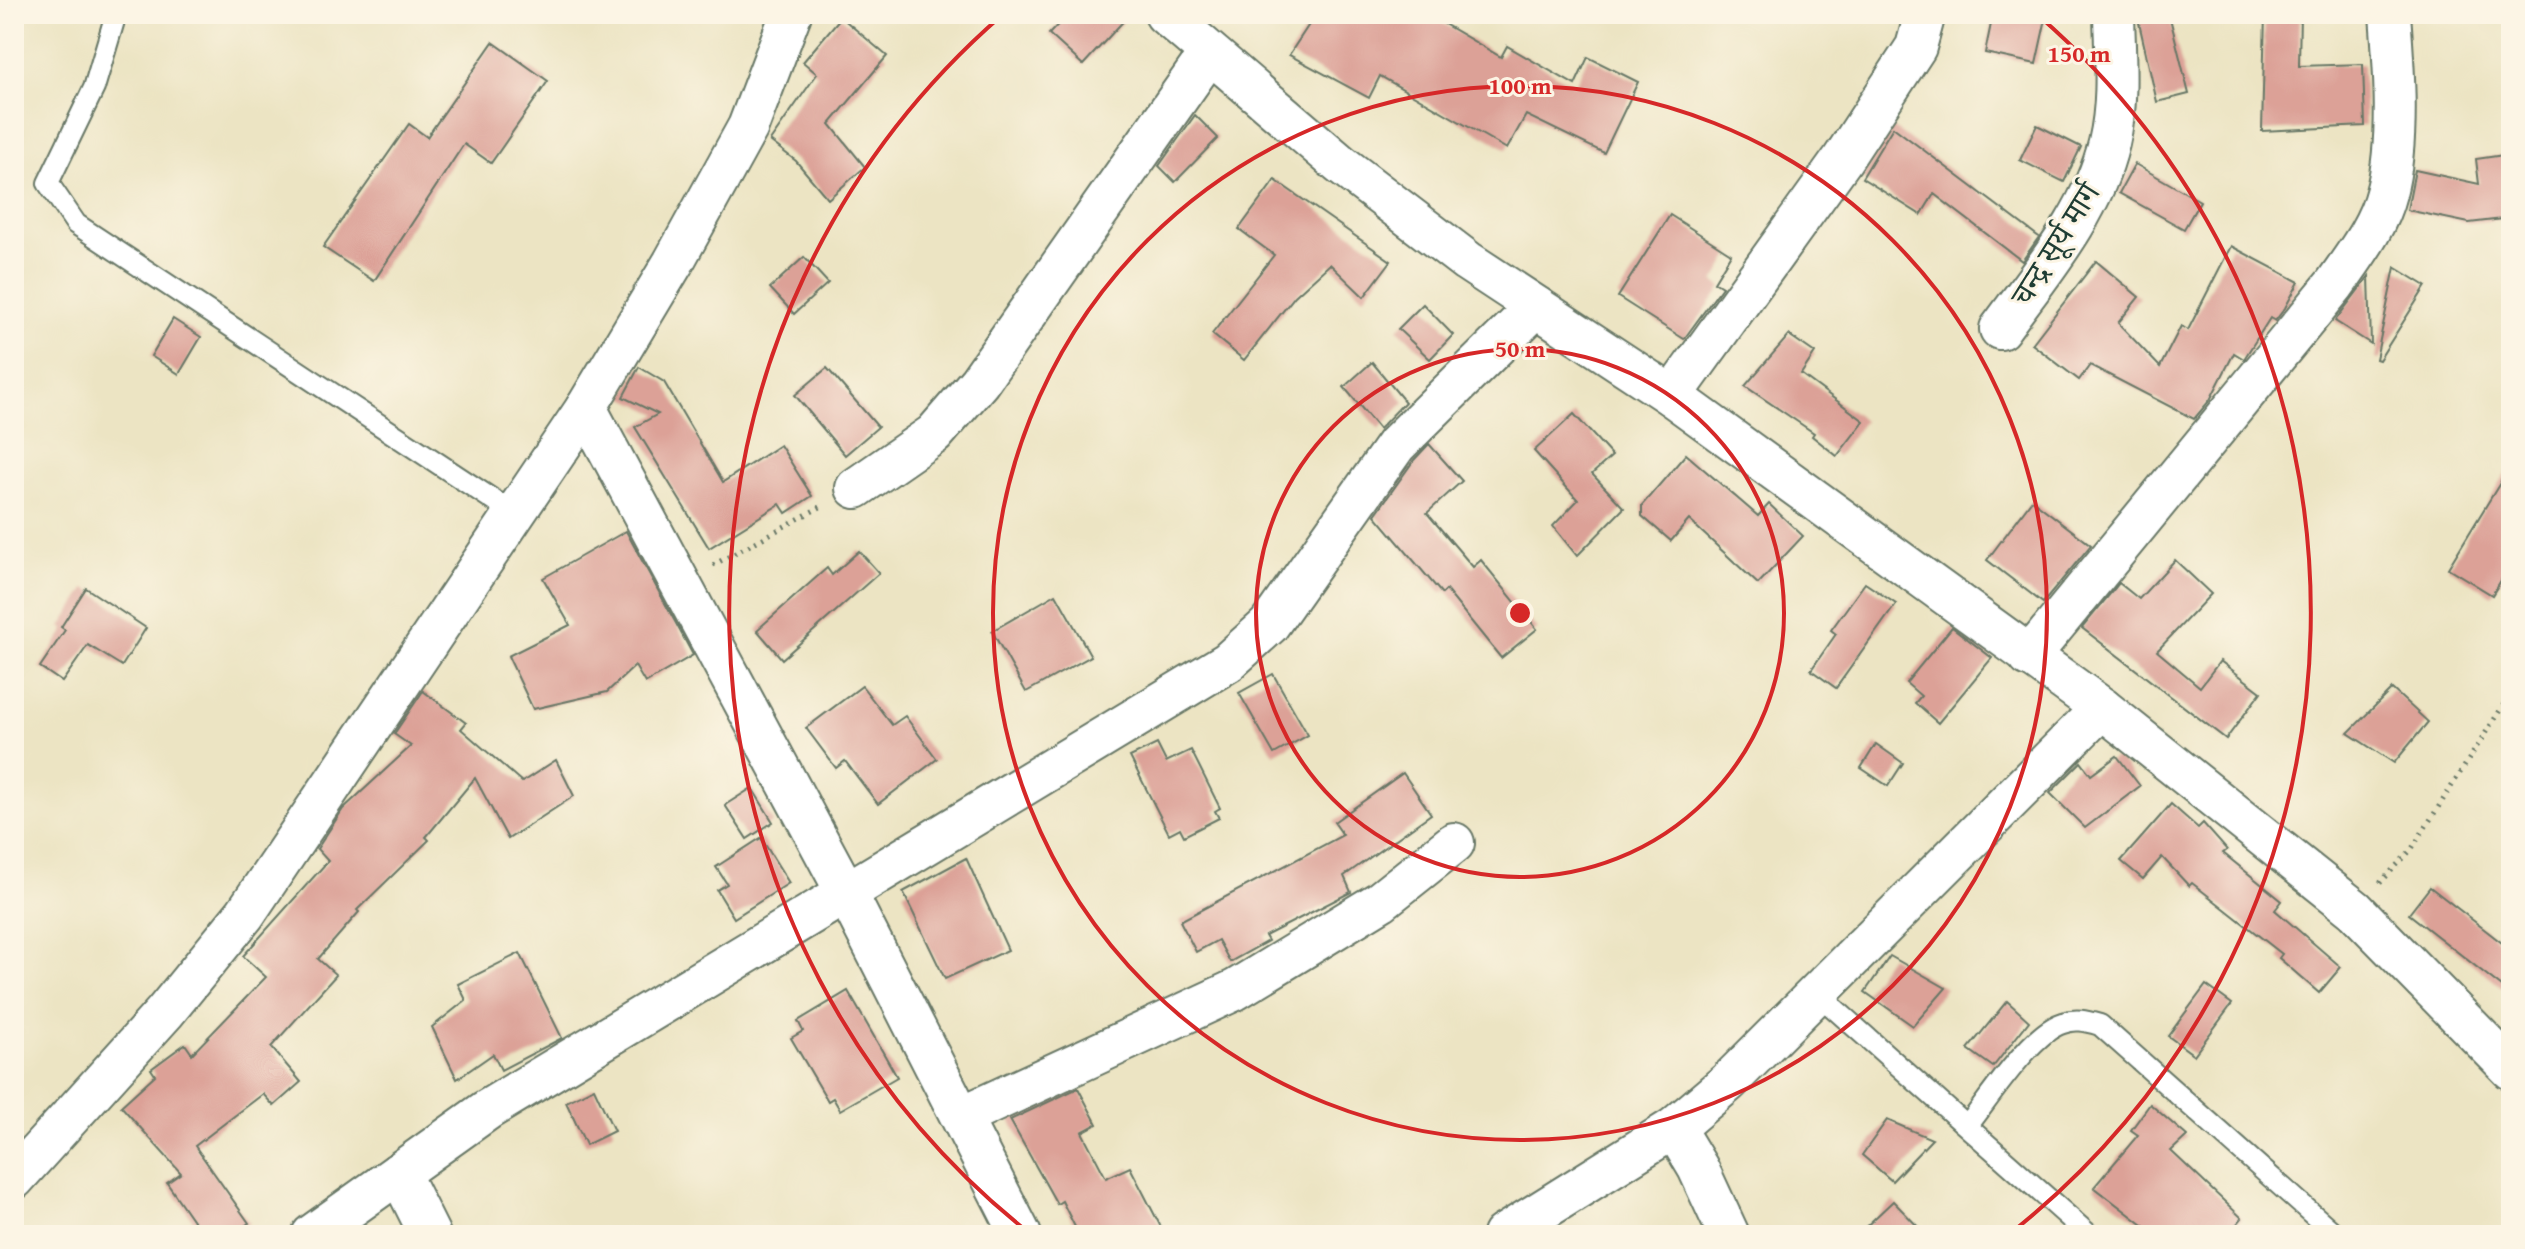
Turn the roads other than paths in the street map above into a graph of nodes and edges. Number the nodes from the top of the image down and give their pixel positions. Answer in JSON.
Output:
{"nodes":[{"id":1,"x":116,"y":14,"type":"edge"},
{"id":2,"x":791,"y":14,"type":"edge"},
{"id":3,"x":1165,"y":14,"type":"edge"},
{"id":4,"x":1925,"y":14,"type":"edge"},
{"id":5,"x":2114,"y":14,"type":"edge"},
{"id":6,"x":2390,"y":14,"type":"edge"},
{"id":7,"x":1209,"y":54,"type":"junction"},
{"id":8,"x":1536,"y":307,"type":"junction"},
{"id":9,"x":2000,"y":329,"type":"dead end"},
{"id":10,"x":1672,"y":396,"type":"junction"},
{"id":11,"x":586,"y":408,"type":"junction"},
{"id":12,"x":856,"y":488,"type":"road end"},
{"id":13,"x":513,"y":513,"type":"junction"},
{"id":14,"x":2029,"y":657,"type":"junction"},
{"id":15,"x":2102,"y":708,"type":"junction"},
{"id":16,"x":1454,"y":843,"type":"dead end"},
{"id":17,"x":847,"y":894,"type":"junction"},
{"id":18,"x":1818,"y":994,"type":"junction"},
{"id":19,"x":2511,"y":1069,"type":"edge"},
{"id":20,"x":963,"y":1116,"type":"junction"},
{"id":21,"x":1968,"y":1125,"type":"junction"},
{"id":22,"x":1674,"y":1128,"type":"junction"},
{"id":23,"x":399,"y":1173,"type":"junction"},
{"id":24,"x":14,"y":1179,"type":"edge"},
{"id":25,"x":1011,"y":1231,"type":"edge"},
{"id":26,"x":2326,"y":1232,"type":"edge"},
{"id":27,"x":312,"y":1235,"type":"edge"},
{"id":28,"x":430,"y":1235,"type":"edge"},
{"id":29,"x":1503,"y":1235,"type":"edge"},
{"id":30,"x":1729,"y":1235,"type":"edge"},
{"id":31,"x":2089,"y":1235,"type":"edge"}],
"edges":[{"from":1,"to":13,"type":"lane"},
{"from":2,"to":11,"type":"street"},
{"from":3,"to":7,"type":"street"},
{"from":4,"to":10,"type":"street"},
{"from":5,"to":9,"type":"street","name":"चन्द्र सूर्य मार्ग"},
{"from":6,"to":14,"type":"street"},
{"from":7,"to":8,"type":"street"},
{"from":7,"to":12,"type":"street"},
{"from":8,"to":10,"type":"street"},
{"from":8,"to":17,"type":"street"},
{"from":10,"to":14,"type":"street"},
{"from":11,"to":13,"type":"street"},
{"from":11,"to":17,"type":"street"},
{"from":13,"to":24,"type":"street"},
{"from":14,"to":15,"type":"street"},
{"from":15,"to":18,"type":"street"},
{"from":15,"to":19,"type":"street"},
{"from":16,"to":20,"type":"street"},
{"from":17,"to":20,"type":"street"},
{"from":17,"to":23,"type":"street"},
{"from":18,"to":21,"type":"lane"},
{"from":18,"to":22,"type":"street"},
{"from":20,"to":25,"type":"street"},
{"from":21,"to":26,"type":"lane"},
{"from":21,"to":31,"type":"lane"},
{"from":22,"to":29,"type":"street"},
{"from":22,"to":30,"type":"street"},
{"from":23,"to":27,"type":"street"},
{"from":23,"to":28,"type":"street"}]}
